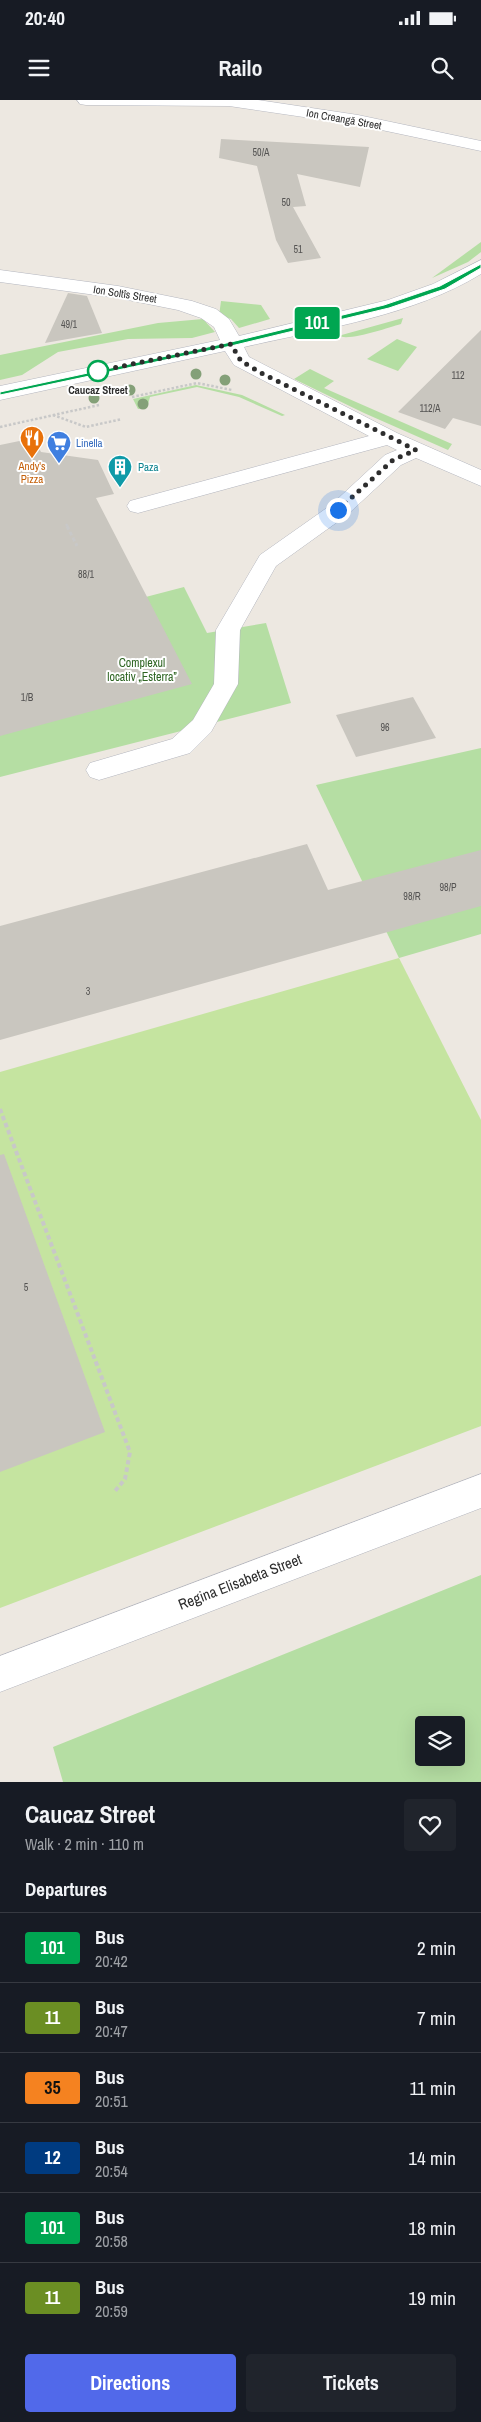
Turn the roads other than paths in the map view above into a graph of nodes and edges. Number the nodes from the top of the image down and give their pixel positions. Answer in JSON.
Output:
{"nodes":[{"id":1,"x":86,"y":100,"type":"edge"},
{"id":2,"x":227,"y":100,"type":"edge"},
{"id":3,"x":481,"y":146,"type":"edge"},
{"id":4,"x":481,"y":266,"type":"edge"},
{"id":5,"x":0,"y":276,"type":"edge"},
{"id":6,"x":231,"y":344,"type":"junction"},
{"id":7,"x":0,"y":392,"type":"edge"},
{"id":8,"x":389,"y":438,"type":"junction"},
{"id":9,"x":416,"y":450,"type":"junction"},
{"id":10,"x":481,"y":480,"type":"edge"},
{"id":11,"x":138,"y":506,"type":"dead end"},
{"id":12,"x":99,"y":770,"type":"dead end"},
{"id":13,"x":481,"y":1491,"type":"edge"},
{"id":14,"x":0,"y":1674,"type":"edge"}],
"edges":[{"from":1,"to":2,"type":"street","name":"Ion Creangă Street"},
{"from":2,"to":3,"type":"street","name":"Ion Creangă Street"},
{"from":4,"to":6,"type":"street"},
{"from":5,"to":6,"type":"street","name":"Ion Soltîs Street"},
{"from":6,"to":7,"type":"street"},
{"from":6,"to":8,"type":"street","name":"Ion Soltîs Street"},
{"from":8,"to":9,"type":"street","name":"Ion Soltîs Street"},
{"from":8,"to":11,"type":"street"},
{"from":9,"to":10,"type":"street","name":"Ion Soltîs Street"},
{"from":9,"to":12,"type":"street"},
{"from":13,"to":14,"type":"street","name":"Regina Elisabeta Street"}]}
